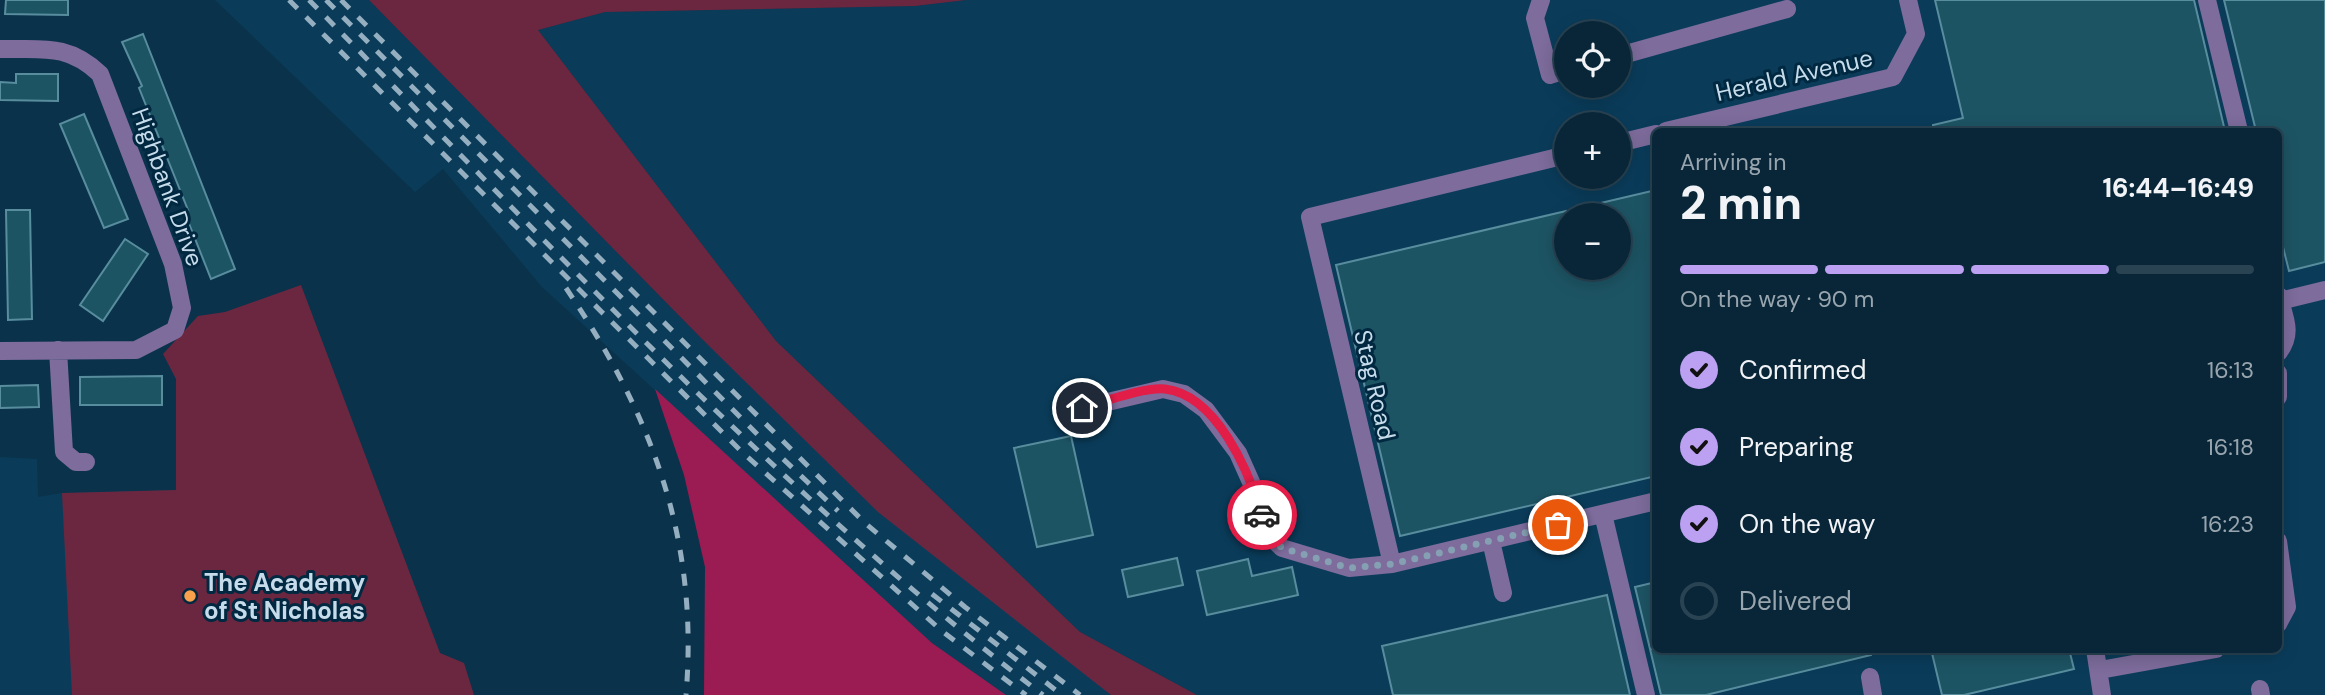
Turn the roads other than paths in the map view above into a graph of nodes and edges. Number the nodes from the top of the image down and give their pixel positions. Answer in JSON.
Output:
{"nodes":[{"id":1,"x":1541,"y":0,"type":"edge"},
{"id":2,"x":1908,"y":0,"type":"edge"},
{"id":3,"x":2207,"y":0,"type":"edge"},
{"id":4,"x":1787,"y":9,"type":"dead end"},
{"id":5,"x":0,"y":49,"type":"edge"},
{"id":6,"x":1631,"y":52,"type":"edge"},
{"id":7,"x":1554,"y":74,"type":"edge"},
{"id":8,"x":1680,"y":128,"type":"edge"},
{"id":9,"x":2238,"y":128,"type":"edge"},
{"id":10,"x":1652,"y":135,"type":"edge"},
{"id":11,"x":1631,"y":140,"type":"edge"},
{"id":12,"x":1554,"y":158,"type":"edge"},
{"id":13,"x":2325,"y":290,"type":"edge"},
{"id":14,"x":2282,"y":297,"type":"edge"},
{"id":15,"x":2282,"y":309,"type":"edge"},
{"id":16,"x":2282,"y":348,"type":"edge"},
{"id":17,"x":58,"y":350,"type":"junction"},
{"id":18,"x":0,"y":351,"type":"edge"},
{"id":19,"x":1082,"y":408,"type":"dead end"},
{"id":20,"x":86,"y":462,"type":"dead end"},
{"id":21,"x":1652,"y":502,"type":"edge"},
{"id":22,"x":1602,"y":514,"type":"junction"},
{"id":23,"x":1491,"y":541,"type":"junction"},
{"id":24,"x":1392,"y":564,"type":"junction"},
{"id":25,"x":2282,"y":570,"type":"edge"},
{"id":26,"x":1503,"y":593,"type":"dead end"},
{"id":27,"x":2282,"y":616,"type":"edge"},
{"id":28,"x":2096,"y":653,"type":"edge"},
{"id":29,"x":2194,"y":653,"type":"edge"},
{"id":30,"x":2100,"y":670,"type":"junction"},
{"id":31,"x":1870,"y":677,"type":"dead end"},
{"id":32,"x":1646,"y":695,"type":"edge"},
{"id":33,"x":1873,"y":695,"type":"edge"},
{"id":34,"x":2102,"y":695,"type":"edge"}],
"edges":[{"from":1,"to":7,"type":"street"},
{"from":2,"to":8,"type":"street","name":"Herald Avenue"},
{"from":3,"to":9,"type":"street"},
{"from":4,"to":6,"type":"street"},
{"from":5,"to":17,"type":"street","name":"Highbank Drive"},
{"from":10,"to":11,"type":"street"},
{"from":12,"to":24,"type":"street","name":"Stag Road"},
{"from":13,"to":14,"type":"street"},
{"from":15,"to":16,"type":"street"},
{"from":17,"to":18,"type":"street","name":"Highbank Drive"},
{"from":17,"to":20,"type":"street"},
{"from":19,"to":24,"type":"street"},
{"from":21,"to":22,"type":"street"},
{"from":22,"to":23,"type":"street"},
{"from":22,"to":32,"type":"street"},
{"from":23,"to":24,"type":"street"},
{"from":23,"to":26,"type":"street"},
{"from":25,"to":27,"type":"street"},
{"from":28,"to":30,"type":"street"},
{"from":29,"to":30,"type":"street"},
{"from":30,"to":34,"type":"street"},
{"from":31,"to":33,"type":"street"}]}
